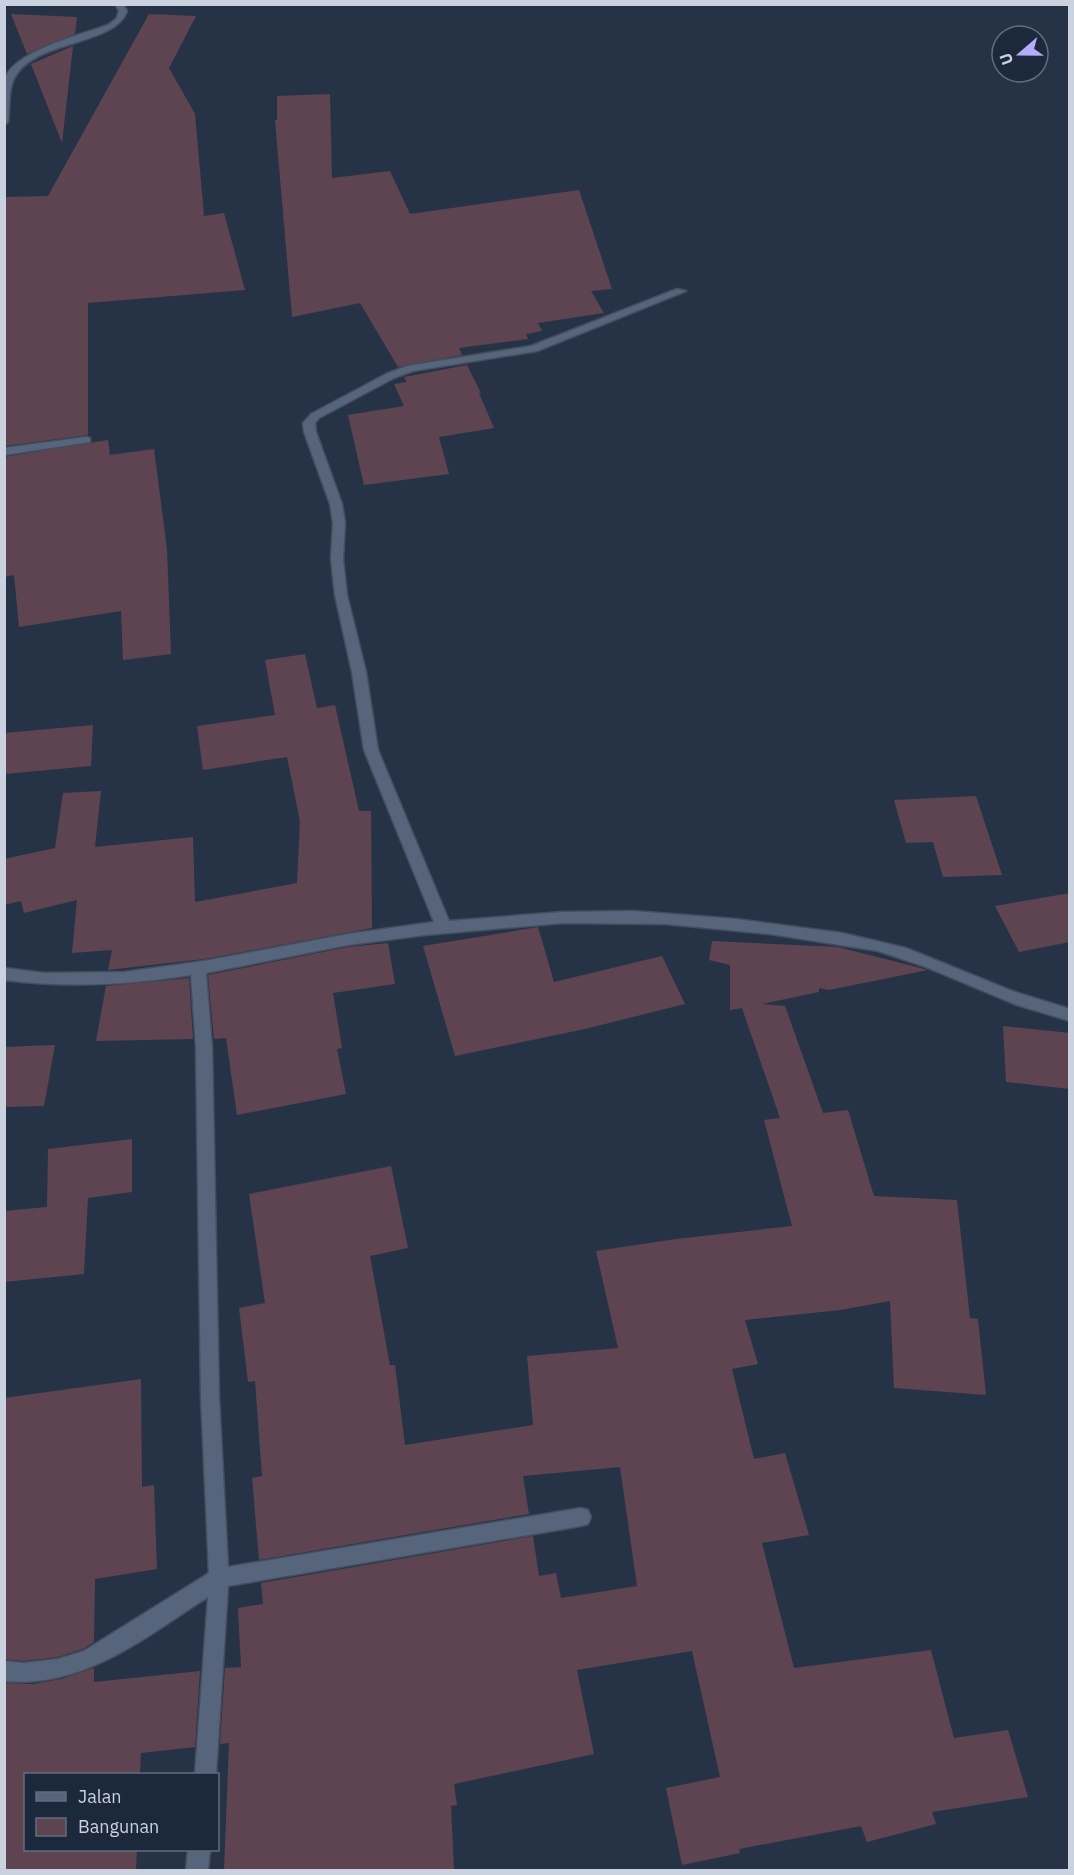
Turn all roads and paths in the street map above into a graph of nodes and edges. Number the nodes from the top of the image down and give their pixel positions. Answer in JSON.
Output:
{"nodes":[{"id":1,"x":119,"y":4,"type":"edge"},
{"id":2,"x":4,"y":122,"type":"edge"},
{"id":3,"x":681,"y":291,"type":"dead end"},
{"id":4,"x":86,"y":440,"type":"dead end"},
{"id":5,"x":4,"y":452,"type":"edge"},
{"id":6,"x":444,"y":928,"type":"junction"},
{"id":7,"x":198,"y":968,"type":"junction"},
{"id":8,"x":4,"y":974,"type":"edge"},
{"id":9,"x":1070,"y":1015,"type":"edge"},
{"id":10,"x":581,"y":1517,"type":"dead end"},
{"id":11,"x":219,"y":1578,"type":"junction"},
{"id":12,"x":4,"y":1671,"type":"edge"},
{"id":13,"x":205,"y":1773,"type":"edge"},
{"id":14,"x":199,"y":1851,"type":"edge"},
{"id":15,"x":197,"y":1870,"type":"edge"}],
"edges":[{"from":1,"to":2,"type":"street"},
{"from":3,"to":6,"type":"street"},
{"from":4,"to":5,"type":"street"},
{"from":6,"to":7,"type":"street"},
{"from":6,"to":9,"type":"street"},
{"from":7,"to":8,"type":"street"},
{"from":7,"to":11,"type":"street"},
{"from":10,"to":11,"type":"street"},
{"from":11,"to":12,"type":"street"},
{"from":11,"to":13,"type":"street"},
{"from":14,"to":15,"type":"street"}]}
